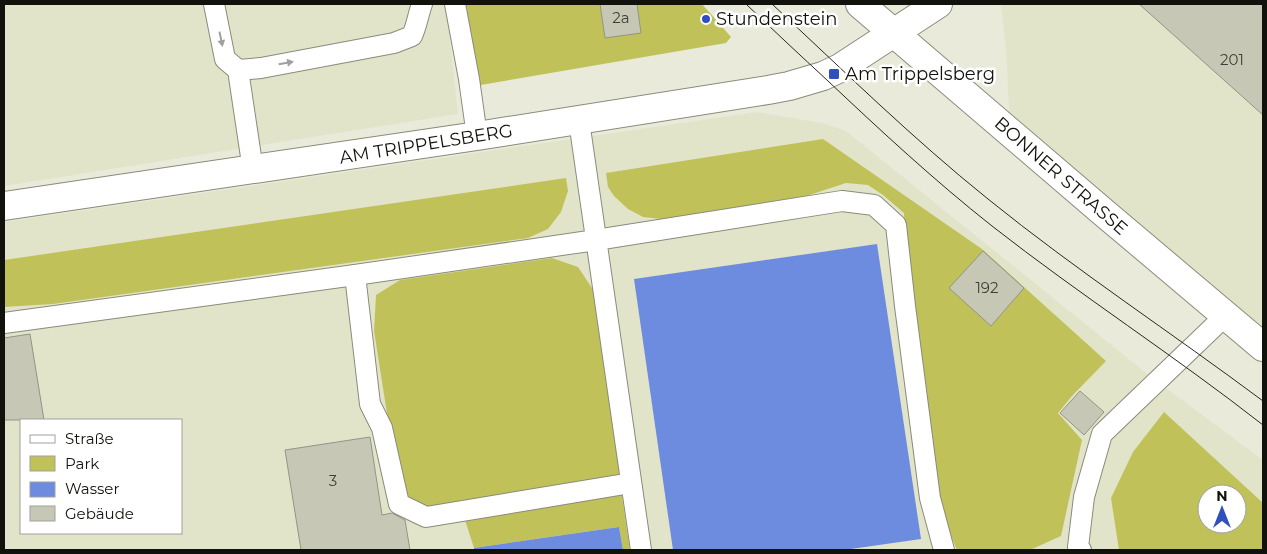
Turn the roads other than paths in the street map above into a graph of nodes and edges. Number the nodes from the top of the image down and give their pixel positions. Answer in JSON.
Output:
{"nodes":[{"id":1,"x":214,"y":4,"type":"edge"},
{"id":2,"x":455,"y":4,"type":"edge"},
{"id":3,"x":860,"y":4,"type":"edge"},
{"id":4,"x":938,"y":4,"type":"edge"},
{"id":5,"x":419,"y":6,"type":"edge"},
{"id":6,"x":894,"y":33,"type":"junction"},
{"id":7,"x":238,"y":70,"type":"junction"},
{"id":8,"x":579,"y":121,"type":"junction"},
{"id":9,"x":477,"y":136,"type":"junction"},
{"id":10,"x":253,"y":170,"type":"junction"},
{"id":11,"x":4,"y":206,"type":"edge"},
{"id":12,"x":596,"y":240,"type":"junction"},
{"id":13,"x":355,"y":275,"type":"junction"},
{"id":14,"x":1226,"y":315,"type":"junction"},
{"id":15,"x":4,"y":322,"type":"edge"},
{"id":16,"x":1263,"y":346,"type":"edge"},
{"id":17,"x":631,"y":484,"type":"junction"},
{"id":18,"x":1076,"y":549,"type":"edge"},
{"id":19,"x":641,"y":550,"type":"edge"},
{"id":20,"x":944,"y":550,"type":"edge"}],
"edges":[{"from":1,"to":7,"type":"lane","one_way":true},
{"from":2,"to":9,"type":"lane"},
{"from":3,"to":6,"type":"street","name":"BONNER STRASSE"},
{"from":4,"to":6,"type":"street","name":"AM TRIPPELSBERG"},
{"from":7,"to":5,"type":"lane","one_way":true},
{"from":6,"to":8,"type":"street","name":"AM TRIPPELSBERG"},
{"from":6,"to":14,"type":"street","name":"BONNER STRASSE"},
{"from":7,"to":10,"type":"lane"},
{"from":8,"to":9,"type":"street","name":"AM TRIPPELSBERG"},
{"from":8,"to":12,"type":"lane"},
{"from":9,"to":10,"type":"street","name":"AM TRIPPELSBERG"},
{"from":10,"to":11,"type":"street","name":"AM TRIPPELSBERG"},
{"from":12,"to":13,"type":"lane"},
{"from":12,"to":17,"type":"lane"},
{"from":12,"to":20,"type":"lane"},
{"from":13,"to":15,"type":"lane"},
{"from":13,"to":17,"type":"lane"},
{"from":14,"to":16,"type":"street","name":"BONNER STRASSE"},
{"from":14,"to":18,"type":"lane"},
{"from":17,"to":19,"type":"lane"}]}
